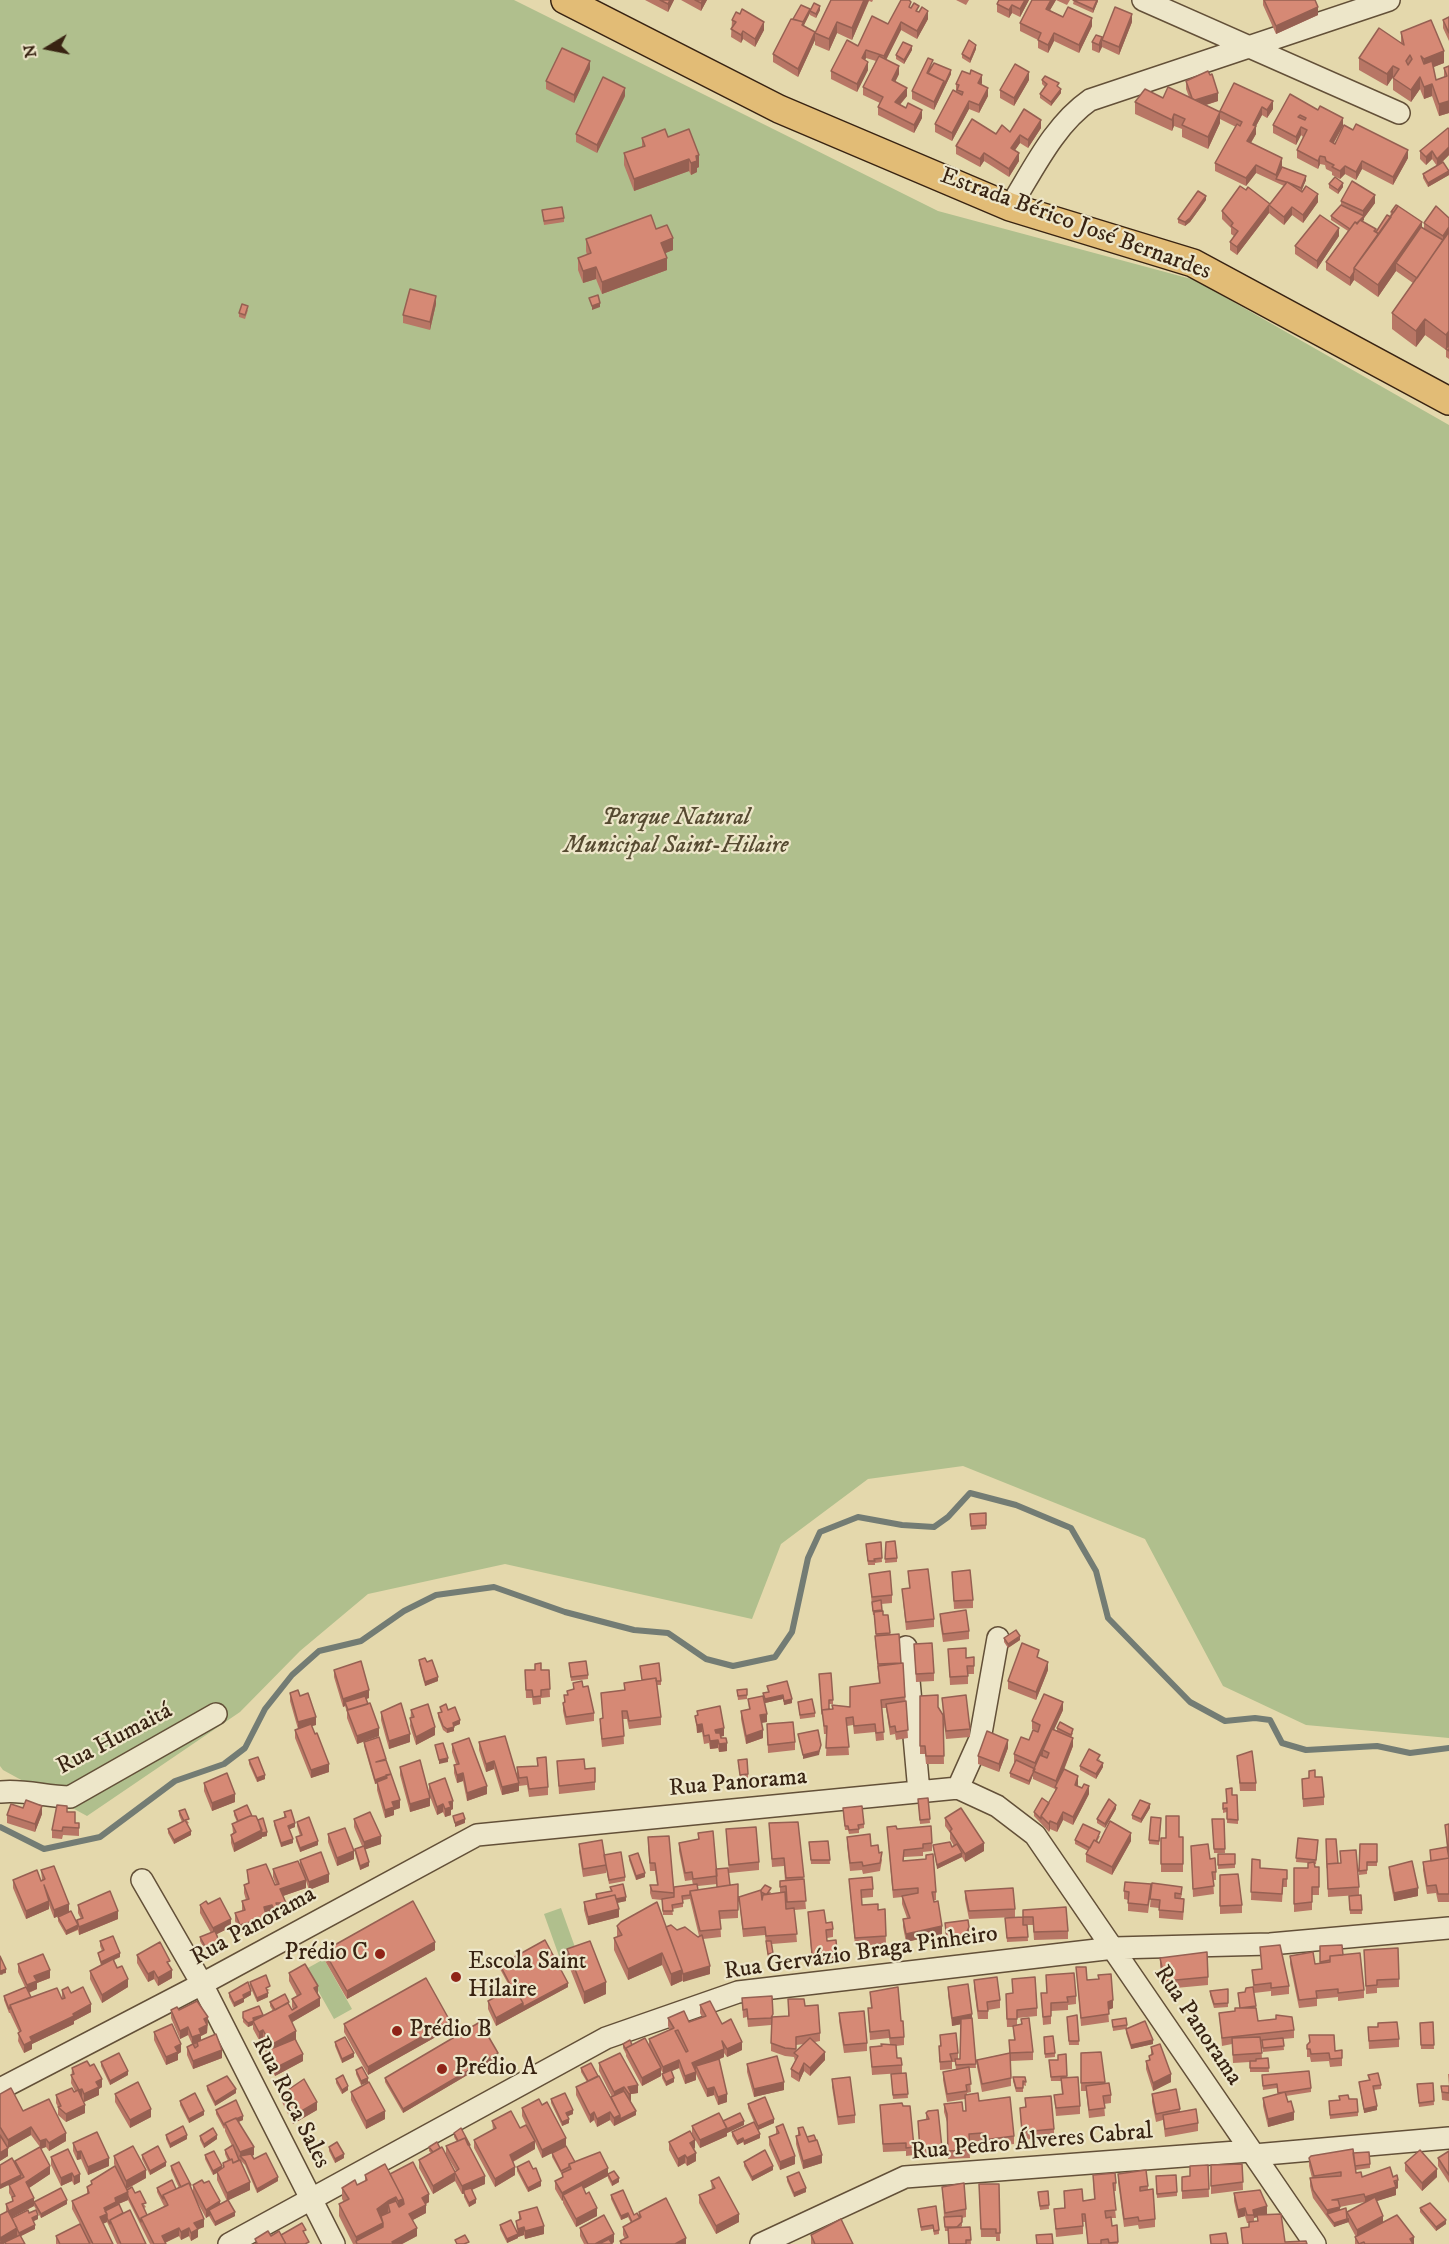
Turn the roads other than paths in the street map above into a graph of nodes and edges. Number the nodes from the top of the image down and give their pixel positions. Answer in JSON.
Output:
{"nodes":[{"id":1,"x":565,"y":0,"type":"edge"},
{"id":2,"x":1143,"y":0,"type":"edge"},
{"id":3,"x":1389,"y":0,"type":"edge"},
{"id":4,"x":1251,"y":46,"type":"junction"},
{"id":5,"x":1400,"y":113,"type":"dead end"},
{"id":6,"x":1010,"y":207,"type":"junction"},
{"id":7,"x":1449,"y":401,"type":"edge"},
{"id":8,"x":998,"y":1638,"type":"dead end"},
{"id":9,"x":906,"y":1647,"type":"dead end"},
{"id":10,"x":216,"y":1714,"type":"dead end"},
{"id":11,"x":958,"y":1788,"type":"junction"},
{"id":12,"x":0,"y":1792,"type":"edge"},
{"id":13,"x":919,"y":1792,"type":"junction"},
{"id":14,"x":142,"y":1880,"type":"dead end"},
{"id":15,"x":1449,"y":1928,"type":"edge"},
{"id":16,"x":1114,"y":1948,"type":"junction"},
{"id":17,"x":202,"y":1984,"type":"junction"},
{"id":18,"x":0,"y":2089,"type":"edge"},
{"id":19,"x":1449,"y":2138,"type":"edge"},
{"id":20,"x":1252,"y":2153,"type":"junction"},
{"id":21,"x":310,"y":2200,"type":"junction"},
{"id":22,"x":229,"y":2244,"type":"edge"},
{"id":23,"x":334,"y":2244,"type":"edge"},
{"id":24,"x":760,"y":2244,"type":"edge"},
{"id":25,"x":1315,"y":2244,"type":"edge"}],
"edges":[{"from":1,"to":6,"type":"main road","name":"Estrada Bérico José Bernardes"},
{"from":2,"to":4,"type":"street"},
{"from":3,"to":4,"type":"street"},
{"from":4,"to":5,"type":"street"},
{"from":4,"to":6,"type":"street"},
{"from":6,"to":7,"type":"main road","name":"Estrada Bérico José Bernardes"},
{"from":8,"to":11,"type":"street"},
{"from":9,"to":13,"type":"street"},
{"from":10,"to":12,"type":"street","name":"Rua Humaitá"},
{"from":11,"to":13,"type":"street","name":"Rua Panorama"},
{"from":11,"to":16,"type":"street","name":"Rua Panorama"},
{"from":13,"to":17,"type":"street","name":"Rua Panorama"},
{"from":14,"to":17,"type":"street","name":"Rua Roca Sales"},
{"from":15,"to":16,"type":"street","name":"Rua Gervázio Braga Pinheiro"},
{"from":16,"to":20,"type":"street","name":"Rua Panorama"},
{"from":16,"to":21,"type":"street","name":"Rua Gervázio Braga Pinheiro"},
{"from":17,"to":18,"type":"street","name":"Rua Panorama"},
{"from":17,"to":21,"type":"street","name":"Rua Roca Sales"},
{"from":19,"to":20,"type":"street","name":"Rua Pedro Álveres Cabral"},
{"from":20,"to":24,"type":"street","name":"Rua Pedro Álveres Cabral"},
{"from":20,"to":25,"type":"street","name":"Rua Panorama"},
{"from":21,"to":22,"type":"street","name":"Rua Gervázio Braga Pinheiro"},
{"from":21,"to":23,"type":"street","name":"Rua Roca Sales"}]}
